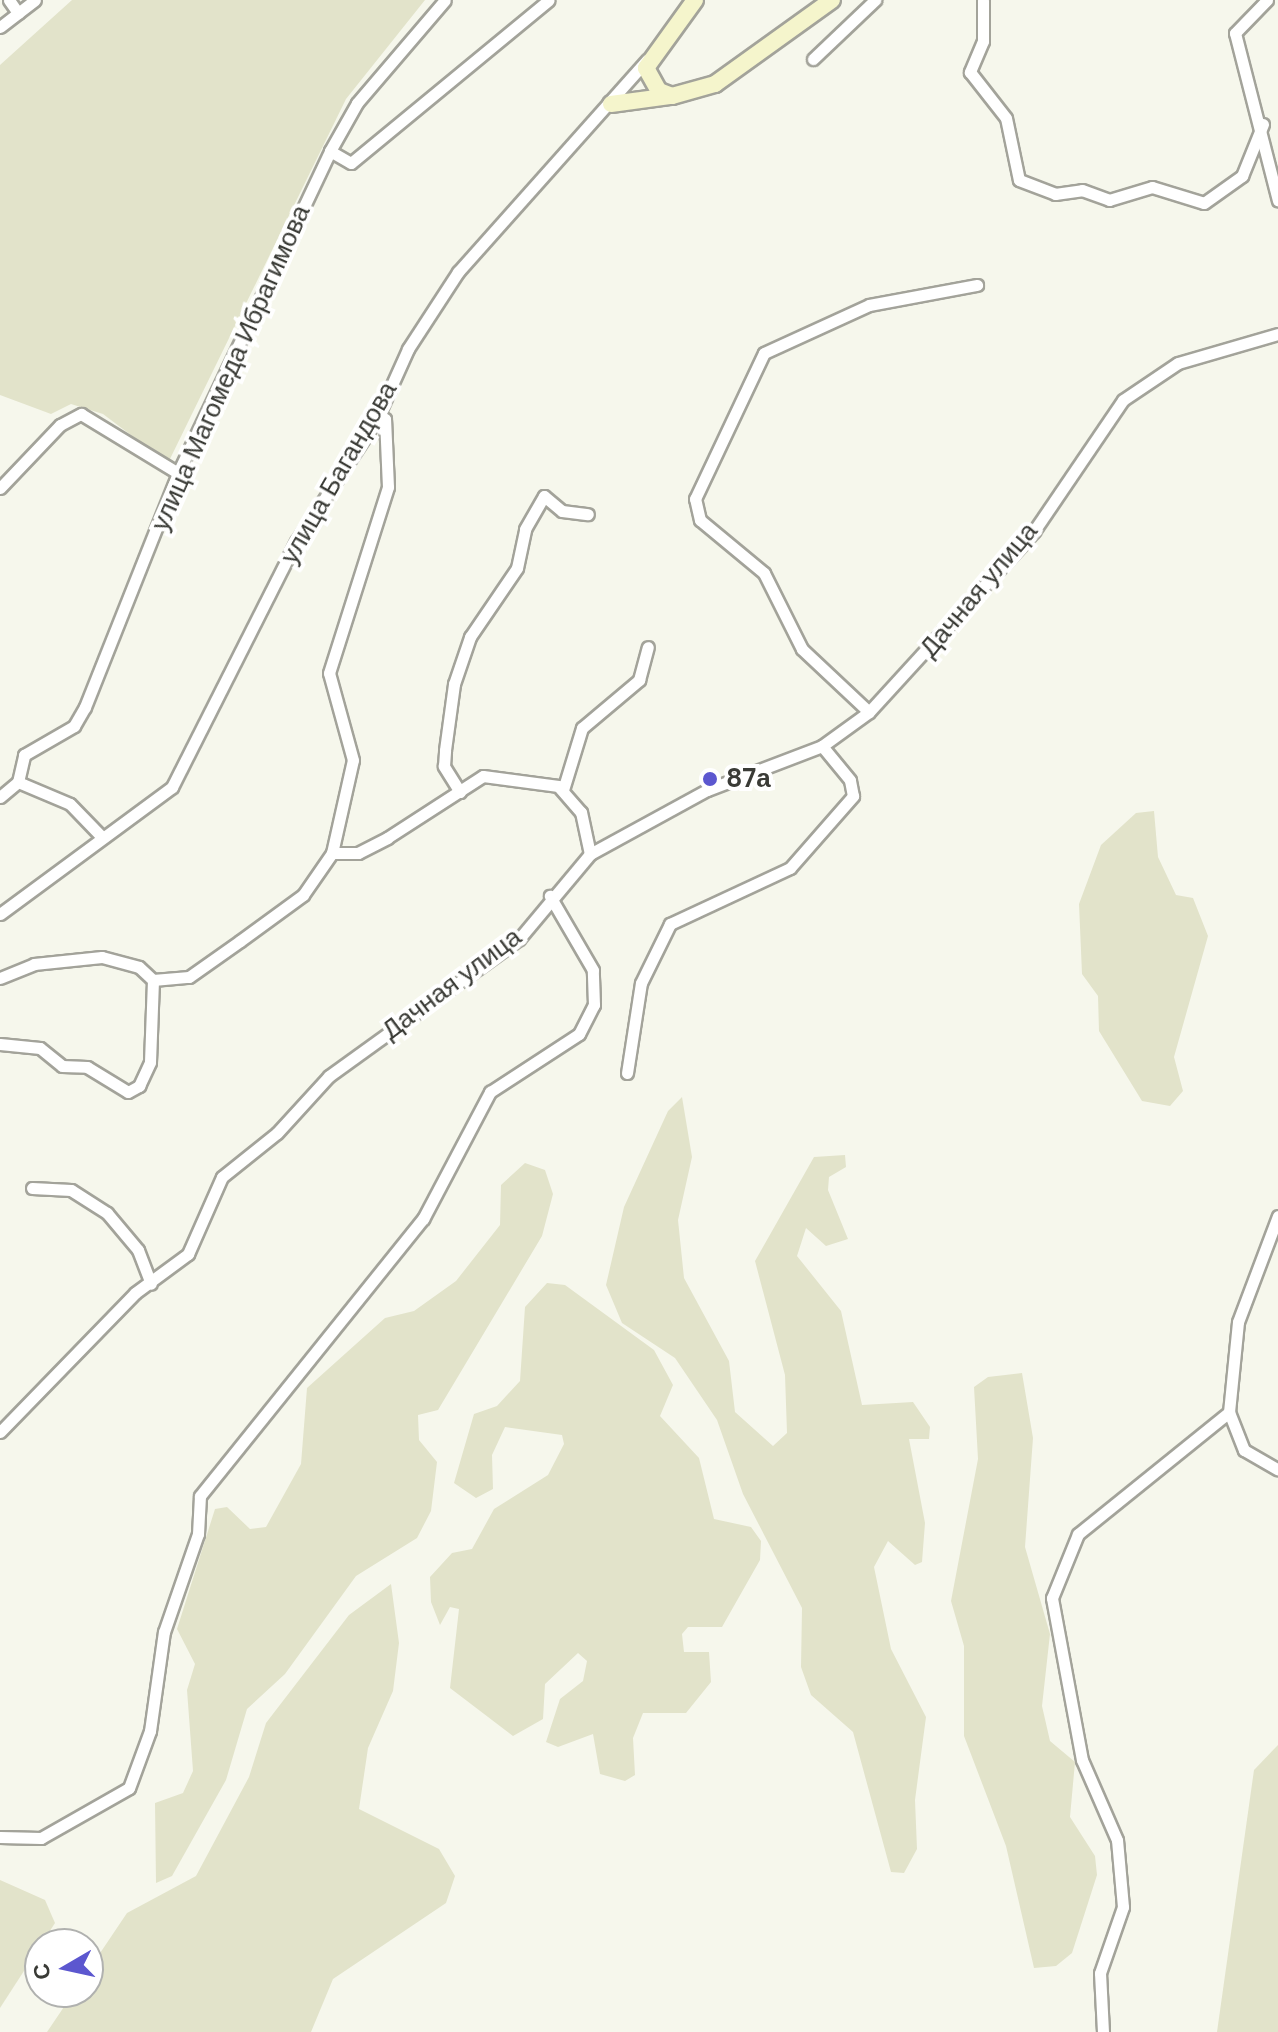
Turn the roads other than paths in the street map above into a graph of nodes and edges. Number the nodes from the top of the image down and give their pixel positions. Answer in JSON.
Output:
{"nodes":[{"id":1,"x":9,"y":0,"type":"edge"},
{"id":2,"x":35,"y":0,"type":"edge"},
{"id":3,"x":445,"y":0,"type":"edge"},
{"id":4,"x":549,"y":0,"type":"edge"},
{"id":5,"x":695,"y":0,"type":"edge"},
{"id":6,"x":832,"y":0,"type":"edge"},
{"id":7,"x":875,"y":0,"type":"edge"},
{"id":8,"x":983,"y":0,"type":"edge"},
{"id":9,"x":1267,"y":0,"type":"edge"},
{"id":10,"x":18,"y":13,"type":"junction"},
{"id":11,"x":0,"y":27,"type":"edge"},
{"id":12,"x":813,"y":59,"type":"dead end"},
{"id":13,"x":648,"y":62,"type":"junction"},
{"id":14,"x":672,"y":96,"type":"junction"},
{"id":15,"x":611,"y":104,"type":"junction"},
{"id":16,"x":1263,"y":124,"type":"junction"},
{"id":17,"x":330,"y":151,"type":"junction"},
{"id":18,"x":1278,"y":201,"type":"edge"},
{"id":19,"x":977,"y":285,"type":"dead end"},
{"id":20,"x":1278,"y":334,"type":"edge"},
{"id":21,"x":377,"y":418,"type":"junction"},
{"id":22,"x":178,"y":473,"type":"junction"},
{"id":23,"x":0,"y":488,"type":"edge"},
{"id":24,"x":588,"y":514,"type":"dead end"},
{"id":25,"x":648,"y":647,"type":"dead end"},
{"id":26,"x":869,"y":712,"type":"junction"},
{"id":27,"x":822,"y":746,"type":"junction"},
{"id":28,"x":18,"y":782,"type":"junction"},
{"id":29,"x":563,"y":790,"type":"junction"},
{"id":30,"x":460,"y":792,"type":"junction"},
{"id":31,"x":0,"y":797,"type":"edge"},
{"id":32,"x":101,"y":836,"type":"junction"},
{"id":33,"x":332,"y":853,"type":"junction"},
{"id":34,"x":590,"y":854,"type":"junction"},
{"id":35,"x":550,"y":896,"type":"junction"},
{"id":36,"x":0,"y":914,"type":"edge"},
{"id":37,"x":0,"y":978,"type":"edge"},
{"id":38,"x":153,"y":980,"type":"junction"},
{"id":39,"x":0,"y":1044,"type":"edge"},
{"id":40,"x":627,"y":1073,"type":"dead end"},
{"id":41,"x":32,"y":1188,"type":"dead end"},
{"id":42,"x":1278,"y":1216,"type":"edge"},
{"id":43,"x":151,"y":1284,"type":"junction"},
{"id":44,"x":1229,"y":1412,"type":"junction"},
{"id":45,"x":0,"y":1432,"type":"edge"},
{"id":46,"x":1278,"y":1470,"type":"edge"},
{"id":47,"x":0,"y":1837,"type":"edge"},
{"id":48,"x":1103,"y":2032,"type":"edge"}],
"edges":[{"from":1,"to":10,"type":"street"},
{"from":2,"to":10,"type":"street"},
{"from":3,"to":17,"type":"street","name":"улица Магомеда Ибрагимова"},
{"from":4,"to":17,"type":"street"},
{"from":5,"to":13,"type":"street"},
{"from":6,"to":14,"type":"street"},
{"from":7,"to":12,"type":"street"},
{"from":8,"to":16,"type":"street"},
{"from":9,"to":16,"type":"street"},
{"from":10,"to":11,"type":"street"},
{"from":13,"to":14,"type":"street"},
{"from":13,"to":15,"type":"street","name":"улица Багандова"},
{"from":14,"to":15,"type":"street"},
{"from":15,"to":21,"type":"street","name":"улица Багандова"},
{"from":16,"to":18,"type":"street"},
{"from":17,"to":22,"type":"street","name":"улица Магомеда Ибрагимова"},
{"from":19,"to":26,"type":"street"},
{"from":20,"to":26,"type":"street","name":"Дачная улица"},
{"from":21,"to":32,"type":"street","name":"улица Багандова"},
{"from":21,"to":33,"type":"street"},
{"from":22,"to":23,"type":"street"},
{"from":22,"to":28,"type":"street","name":"улица Магомеда Ибрагимова"},
{"from":24,"to":30,"type":"street"},
{"from":25,"to":29,"type":"street"},
{"from":26,"to":27,"type":"street","name":"Дачная улица"},
{"from":27,"to":34,"type":"street","name":"Дачная улица"},
{"from":27,"to":40,"type":"street"},
{"from":28,"to":31,"type":"street"},
{"from":28,"to":32,"type":"street"},
{"from":29,"to":30,"type":"street"},
{"from":29,"to":34,"type":"street"},
{"from":30,"to":33,"type":"street"},
{"from":32,"to":36,"type":"street","name":"улица Багандова"},
{"from":33,"to":38,"type":"street"},
{"from":34,"to":35,"type":"street","name":"Дачная улица"},
{"from":35,"to":43,"type":"street","name":"Дачная улица"},
{"from":35,"to":47,"type":"street"},
{"from":37,"to":38,"type":"street"},
{"from":38,"to":39,"type":"street"},
{"from":41,"to":43,"type":"street"},
{"from":42,"to":44,"type":"street"},
{"from":43,"to":45,"type":"street","name":"Дачная улица"},
{"from":44,"to":46,"type":"street"},
{"from":44,"to":48,"type":"street"}]}
